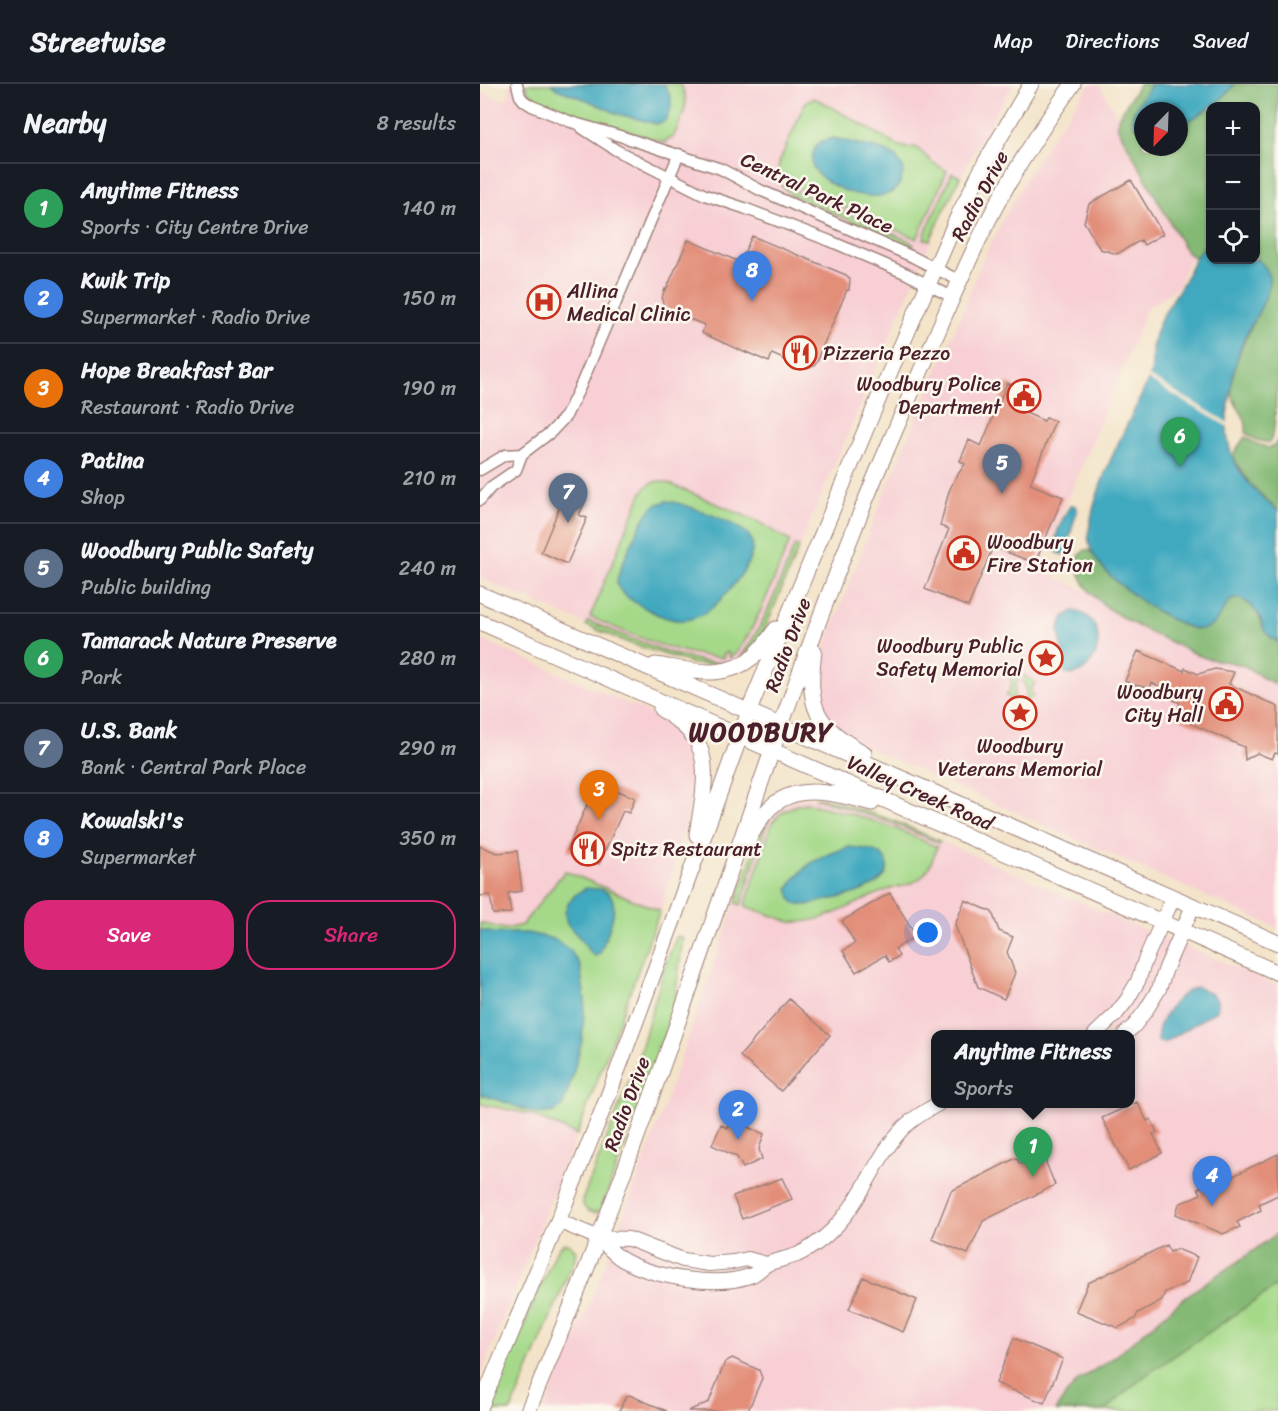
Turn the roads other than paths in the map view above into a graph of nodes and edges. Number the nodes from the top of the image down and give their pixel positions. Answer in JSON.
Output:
{"nodes":[{"id":1,"x":517,"y":84,"type":"edge"},
{"id":2,"x":1031,"y":84,"type":"edge"},
{"id":3,"x":1073,"y":84,"type":"edge"},
{"id":4,"x":572,"y":122,"type":"junction"},
{"id":5,"x":679,"y":154,"type":"junction"},
{"id":6,"x":669,"y":177,"type":"junction"},
{"id":7,"x":935,"y":268,"type":"junction"},
{"id":8,"x":960,"y":281,"type":"junction"},
{"id":9,"x":928,"y":285,"type":"junction"},
{"id":10,"x":952,"y":297,"type":"junction"},
{"id":11,"x":522,"y":454,"type":"junction"},
{"id":12,"x":480,"y":470,"type":"edge"},
{"id":13,"x":480,"y":500,"type":"edge"},
{"id":14,"x":480,"y":594,"type":"edge"},
{"id":15,"x":788,"y":613,"type":"junction"},
{"id":16,"x":480,"y":622,"type":"edge"},
{"id":17,"x":817,"y":625,"type":"junction"},
{"id":18,"x":632,"y":661,"type":"junction"},
{"id":19,"x":629,"y":688,"type":"junction"},
{"id":20,"x":748,"y":712,"type":"junction"},
{"id":21,"x":780,"y":726,"type":"junction"},
{"id":22,"x":740,"y":736,"type":"junction"},
{"id":23,"x":772,"y":751,"type":"junction"},
{"id":24,"x":932,"y":792,"type":"junction"},
{"id":25,"x":921,"y":816,"type":"junction"},
{"id":26,"x":693,"y":865,"type":"junction"},
{"id":27,"x":727,"y":878,"type":"junction"},
{"id":28,"x":1173,"y":898,"type":"junction"},
{"id":29,"x":1193,"y":906,"type":"junction"},
{"id":30,"x":1162,"y":922,"type":"junction"},
{"id":31,"x":1182,"y":931,"type":"junction"},
{"id":32,"x":1278,"y":944,"type":"edge"},
{"id":33,"x":1278,"y":973,"type":"edge"},
{"id":34,"x":1100,"y":1030,"type":"edge"},
{"id":35,"x":1130,"y":1030,"type":"edge"},
{"id":36,"x":932,"y":1108,"type":"edge"},
{"id":37,"x":558,"y":1221,"type":"junction"},
{"id":38,"x":599,"y":1238,"type":"junction"},
{"id":39,"x":766,"y":1264,"type":"junction"},
{"id":40,"x":480,"y":1408,"type":"edge"},
{"id":41,"x":528,"y":1411,"type":"edge"}],
"edges":[{"from":1,"to":4,"type":"street"},
{"from":2,"to":7,"type":"main road","name":"Radio Drive"},
{"from":3,"to":8,"type":"main road","name":"Radio Drive"},
{"from":4,"to":5,"type":"street","name":"Central Park Place"},
{"from":4,"to":6,"type":"street","name":"Central Park Place"},
{"from":5,"to":6,"type":"street"},
{"from":5,"to":7,"type":"street","name":"Central Park Place"},
{"from":6,"to":9,"type":"street","name":"Central Park Place"},
{"from":6,"to":11,"type":"street"},
{"from":7,"to":8,"type":"street","name":"Central Park Place"},
{"from":7,"to":9,"type":"main road","name":"Radio Drive"},
{"from":8,"to":10,"type":"main road","name":"Radio Drive"},
{"from":9,"to":10,"type":"street","name":"Central Park Place"},
{"from":9,"to":15,"type":"main road","name":"Radio Drive"},
{"from":10,"to":17,"type":"main road","name":"Radio Drive"},
{"from":11,"to":12,"type":"street"},
{"from":11,"to":13,"type":"street"},
{"from":14,"to":18,"type":"main road","name":"Valley Creek Road"},
{"from":15,"to":18,"type":"main road"},
{"from":15,"to":20,"type":"main road","name":"Radio Drive"},
{"from":16,"to":19,"type":"main road","name":"Valley Creek Road"},
{"from":17,"to":21,"type":"main road","name":"Radio Drive"},
{"from":17,"to":24,"type":"main road"},
{"from":18,"to":20,"type":"main road","name":"Valley Creek Road"},
{"from":19,"to":22,"type":"main road","name":"Valley Creek Road"},
{"from":19,"to":26,"type":"main road"},
{"from":20,"to":21,"type":"main road","name":"Valley Creek Road"},
{"from":20,"to":22,"type":"main road","name":"Radio Drive"},
{"from":21,"to":23,"type":"main road","name":"Radio Drive"},
{"from":21,"to":24,"type":"main road","name":"Valley Creek Road"},
{"from":22,"to":23,"type":"main road","name":"Valley Creek Road"},
{"from":22,"to":26,"type":"main road","name":"Radio Drive"},
{"from":23,"to":25,"type":"main road","name":"Valley Creek Road"},
{"from":23,"to":27,"type":"main road","name":"Radio Drive"},
{"from":24,"to":28,"type":"main road","name":"Valley Creek Road"},
{"from":25,"to":27,"type":"main road"},
{"from":25,"to":30,"type":"main road","name":"Valley Creek Road"},
{"from":26,"to":37,"type":"main road","name":"Radio Drive"},
{"from":27,"to":38,"type":"main road","name":"Radio Drive"},
{"from":28,"to":29,"type":"main road","name":"Valley Creek Road"},
{"from":28,"to":30,"type":"street"},
{"from":29,"to":31,"type":"street"},
{"from":29,"to":32,"type":"main road","name":"Valley Creek Road"},
{"from":30,"to":31,"type":"main road","name":"Valley Creek Road"},
{"from":30,"to":34,"type":"street"},
{"from":31,"to":33,"type":"main road","name":"Valley Creek Road"},
{"from":31,"to":35,"type":"street"},
{"from":36,"to":39,"type":"street"},
{"from":37,"to":38,"type":"street"},
{"from":37,"to":40,"type":"main road","name":"Radio Drive"},
{"from":38,"to":39,"type":"street"},
{"from":38,"to":39,"type":"street"},
{"from":38,"to":41,"type":"main road","name":"Radio Drive"}]}
